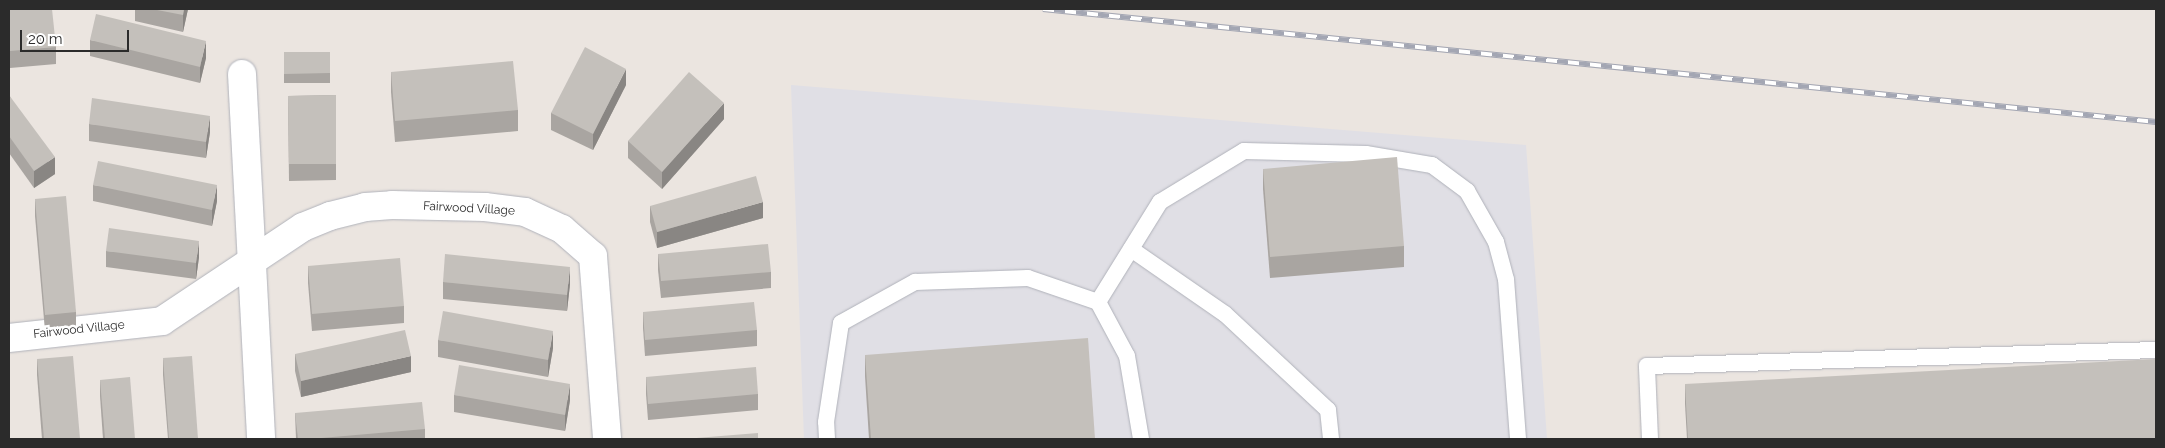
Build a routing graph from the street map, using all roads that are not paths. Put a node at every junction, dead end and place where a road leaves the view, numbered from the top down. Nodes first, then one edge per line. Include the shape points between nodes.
1 (242, 74) dead end
2 (1131, 249) junction
3 (251, 261) junction
4 (1098, 302) junction
5 (9, 338) edge
6 (2156, 350) edge
7 (261, 439) edge
8 (607, 439) edge
9 (827, 439) edge
10 (1142, 439) edge
11 (1330, 439) edge
12 (1518, 439) edge
13 (1650, 439) edge

1 - 3 street
2 - 4 lane
2 - 11 lane via 1225,314 1328,410
2 - 12 lane via 1160,202 1244,151 1366,154 1432,165 1466,191 1496,242 1506,280
3 - 5 street, Fairwood Village via 162,321
3 - 7 street
3 - 8 street, Fairwood Village via 303,227 365,207 485,207 525,212 562,229 593,256
4 - 9 lane via 1028,278 914,282 841,323 826,422
4 - 10 lane via 1127,356
6 - 13 lane via 1647,366

